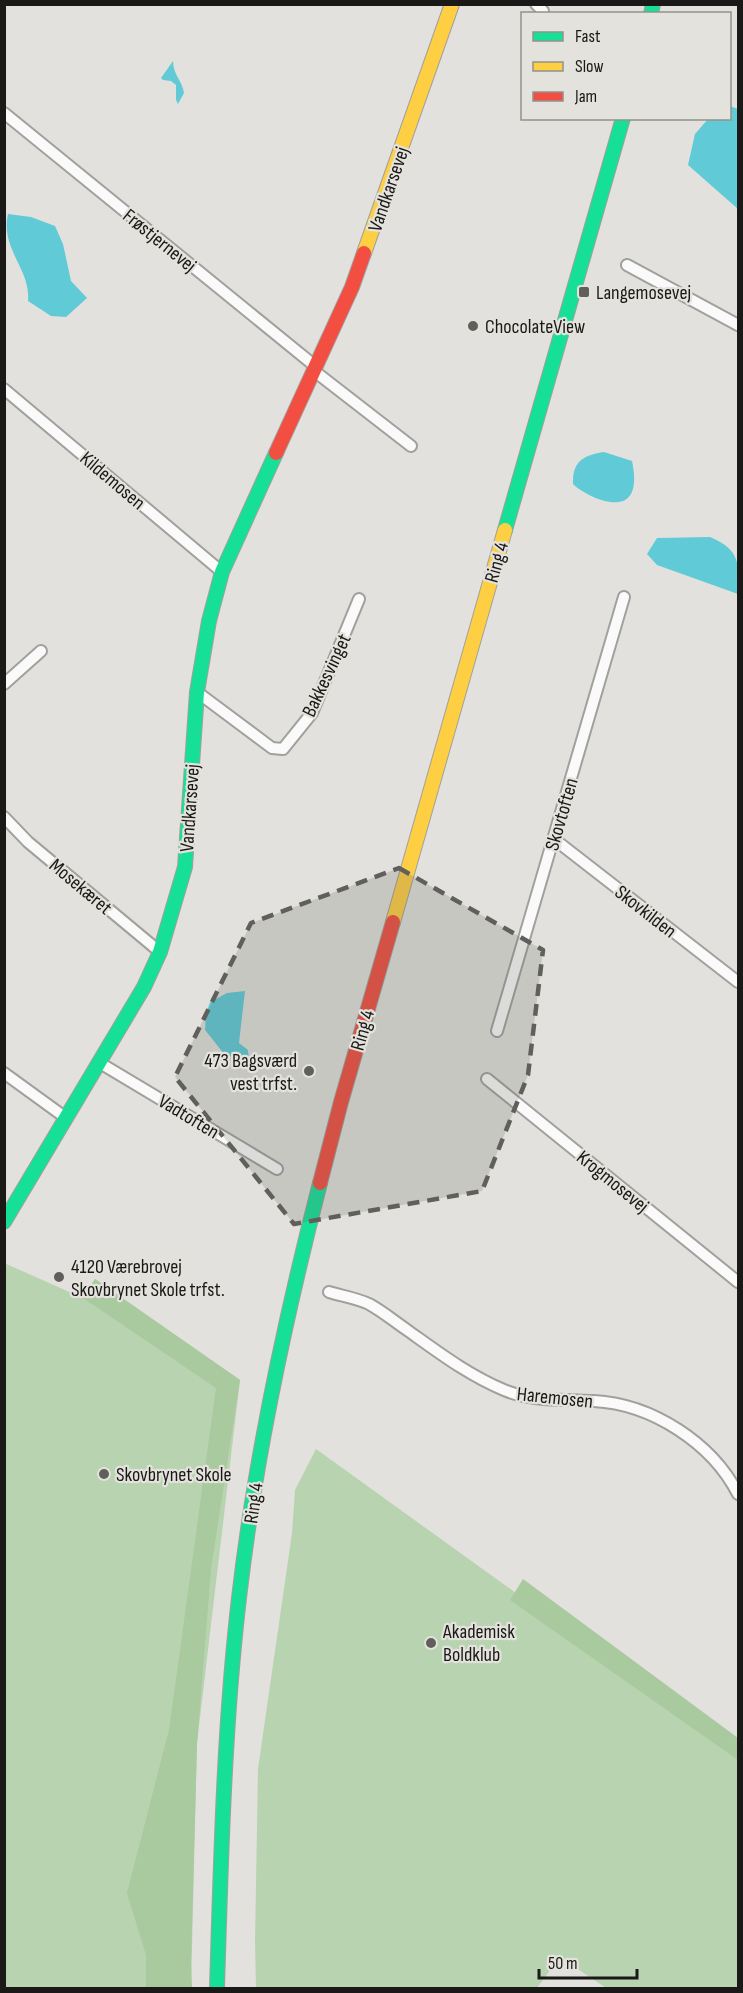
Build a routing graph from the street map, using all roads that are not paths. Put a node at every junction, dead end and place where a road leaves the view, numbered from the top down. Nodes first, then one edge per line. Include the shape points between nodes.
1 (452, 4) edge
2 (4, 113) edge
3 (622, 120) edge
4 (627, 265) dead end
5 (738, 324) edge
6 (314, 368) junction
7 (4, 389) edge
8 (411, 446) dead end
9 (222, 572) junction
10 (624, 597) dead end
11 (359, 598) dead end
12 (41, 651) dead end
13 (4, 684) edge
14 (197, 692) junction
15 (4, 817) edge
16 (554, 839) junction
17 (160, 952) junction
18 (738, 982) edge
19 (497, 1031) dead end
20 (100, 1063) junction
21 (4, 1073) edge
22 (487, 1079) dead end
23 (66, 1118) junction
24 (277, 1169) dead end
25 (4, 1222) edge
26 (738, 1282) edge
27 (329, 1292) dead end
28 (738, 1494) edge
29 (219, 1963) junction
30 (217, 1989) edge
31 (222, 1989) edge

1 - 6 main road, Vandkarsevej via 352,287
2 - 6 street, Frøstjernevej
3 - 29 main road, Ring 4 via 341,1102 292,1289 254,1490 239,1597 223,1794
4 - 5 street
6 - 8 street
6 - 9 main road, Vandkarsevej
7 - 9 street, Kildemosen
9 - 14 main road, Vandkarsevej
10 - 16 street, Skovtoften
11 - 14 street, Bakkesvinget via 312,713 283,749 272,748
12 - 13 street
14 - 17 main road, Vandkarsevej via 185,867
15 - 17 street, Mosekæret via 28,842
16 - 18 street, Skovkilden
16 - 19 street, Skovtoften
17 - 20 main road, Vandkarsevej
20 - 23 main road, Vandkarsevej
20 - 24 street, Vadtoften
21 - 23 street
22 - 26 street, Krogmosevej
23 - 25 main road, Vandkarsevej
27 - 28 street, Haremosen via 368,1304 471,1375 506,1392 541,1399 611,1403 650,1415 680,1430 708,1453
29 - 30 main road, Ring 4
29 - 31 main road, Ring 4

